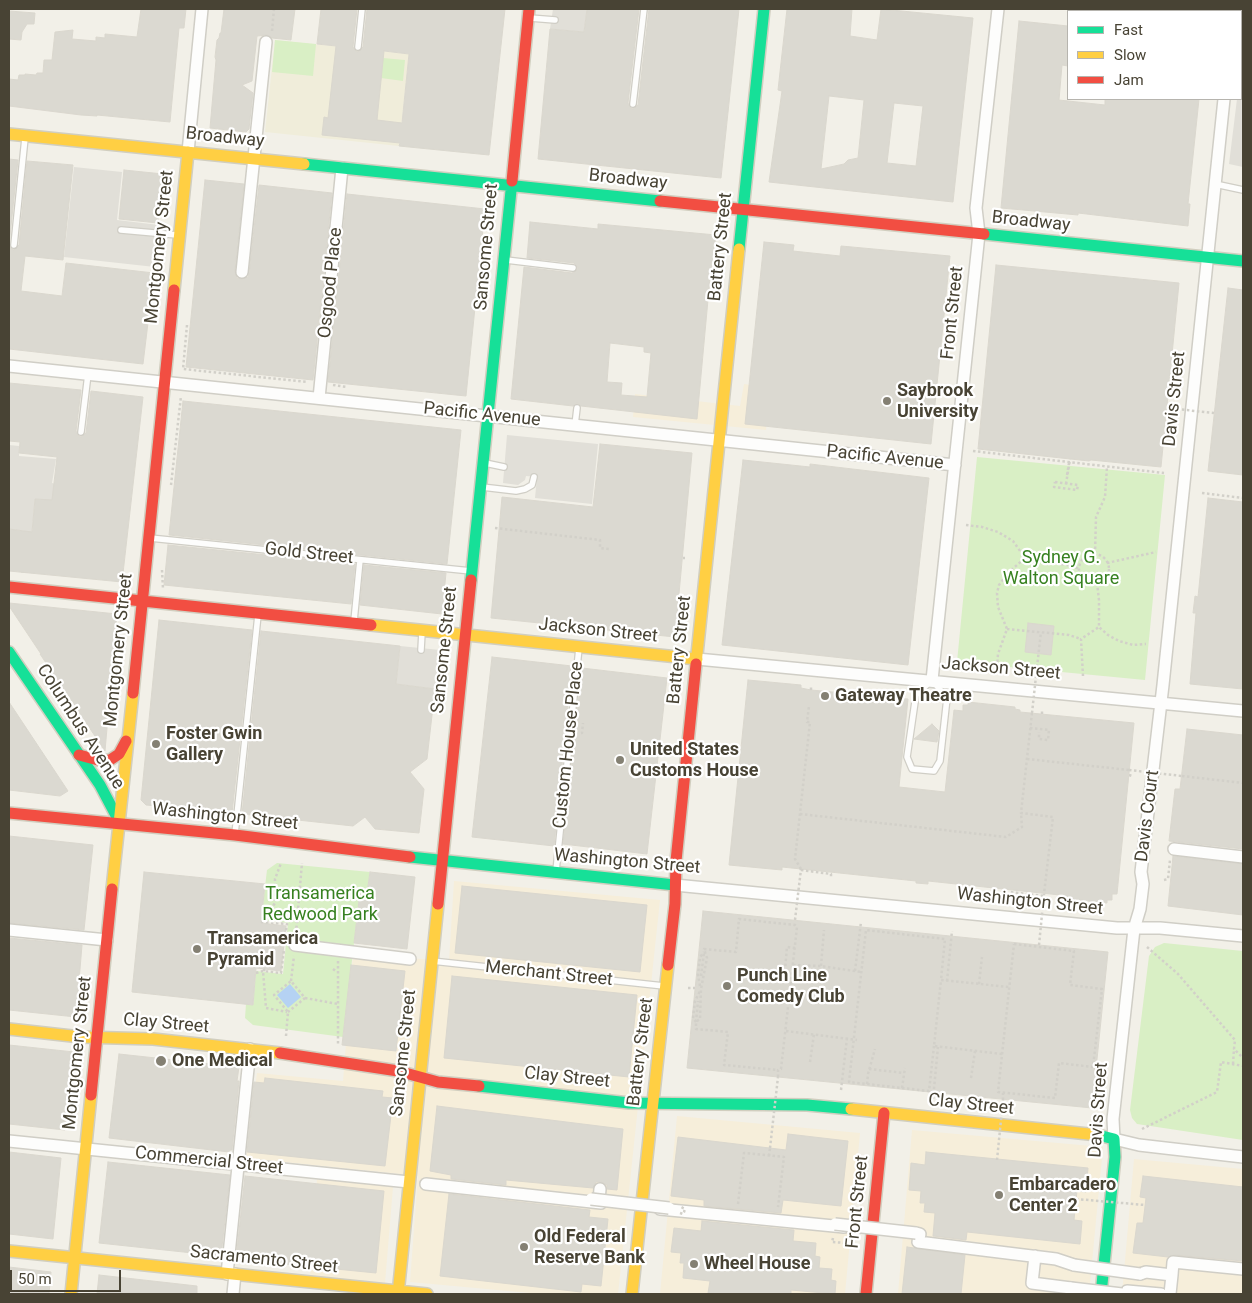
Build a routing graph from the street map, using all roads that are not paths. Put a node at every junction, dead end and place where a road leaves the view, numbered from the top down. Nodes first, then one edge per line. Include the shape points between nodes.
1 (202, 9) edge
2 (362, 9) edge
3 (644, 9) edge
4 (764, 9) edge
5 (998, 9) edge
6 (528, 14) edge
7 (555, 20) dead end
8 (266, 42) road end
9 (358, 47) dead end
10 (1224, 100) edge
11 (633, 104) dead end
12 (9, 134) edge
13 (25, 136) junction
14 (188, 152) junction
15 (255, 159) junction
16 (342, 168) junction
17 (1215, 184) junction
18 (510, 186) junction
19 (1243, 190) edge
20 (743, 209) junction
21 (121, 230) dead end
22 (979, 234) junction
23 (179, 235) junction
24 (14, 245) dead end
25 (1208, 257) junction
26 (504, 259) junction
27 (1243, 261) edge
28 (572, 268) dead end
29 (242, 272) dead end
30 (9, 366) edge
31 (88, 374) junction
32 (164, 382) junction
33 (320, 398) junction
34 (577, 408) dead end
35 (488, 416) junction
36 (575, 425) junction
37 (81, 432) dead end
38 (719, 440) junction
39 (483, 462) junction
40 (955, 465) junction
41 (504, 467) dead end
42 (534, 477) dead end
43 (480, 486) junction
44 (148, 537) junction
45 (360, 560) junction
46 (471, 571) junction
47 (9, 587) edge
48 (141, 601) junction
49 (258, 613) junction
50 (354, 623) junction
51 (422, 630) junction
52 (464, 634) junction
53 (579, 646) junction
54 (421, 650) dead end
55 (10, 655) edge
56 (697, 659) junction
57 (932, 680) junction
58 (1161, 703) junction
59 (1243, 711) edge
60 (127, 738) junction
61 (79, 755) junction
62 (9, 812) edge
63 (120, 823) junction
64 (235, 835) junction
65 (1174, 849) road end
66 (1243, 856) edge
67 (441, 860) junction
68 (556, 873) junction
69 (675, 885) junction
70 (1134, 928) junction
71 (9, 930) edge
72 (1243, 936) edge
73 (107, 940) junction
74 (295, 944) road end
75 (410, 959) dead end
76 (431, 961) junction
77 (666, 986) junction
78 (9, 1030) edge
79 (97, 1036) junction
80 (250, 1049) junction
81 (419, 1077) junction
82 (653, 1103) junction
83 (884, 1113) junction
84 (1114, 1139) junction
85 (9, 1141) edge
86 (85, 1148) junction
87 (1243, 1157) edge
88 (238, 1164) junction
89 (409, 1182) junction
90 (426, 1184) dead end
91 (597, 1196) dead end
92 (619, 1205) dead end
93 (660, 1209) dead end
94 (848, 1227) dead end
95 (9, 1251) edge
96 (1035, 1256) junction
97 (74, 1258) junction
98 (1243, 1269) edge
99 (231, 1274) junction
100 (1172, 1275) junction
101 (398, 1293) edge
102 (70, 1294) edge
103 (233, 1294) edge
104 (427, 1294) edge
105 (632, 1294) edge
106 (866, 1294) edge
107 (1100, 1294) edge
108 (1122, 1294) edge
109 (1127, 1294) edge
110 (1161, 1294) edge
111 (1170, 1294) edge

1 - 14 street, Montgomery Street
2 - 9 lane
3 - 11 lane
4 - 20 street, Battery Street
5 - 22 street, Front Street via 976,208
6 - 7 lane
6 - 18 street, Sansome Street
8 - 15 street
10 - 17 street, Davis Street
12 - 13 street, Broadway
13 - 14 street, Broadway
13 - 24 lane
14 - 15 street, Broadway
14 - 23 street, Montgomery Street
15 - 16 street, Broadway
15 - 29 street
16 - 18 street, Broadway
16 - 33 street, Osgood Place
17 - 19 lane
17 - 25 street, Davis Street
18 - 20 street, Broadway
18 - 26 street, Sansome Street
20 - 22 street, Broadway
20 - 38 street, Battery Street
21 - 23 lane
22 - 25 street, Broadway
22 - 40 street, Front Street
23 - 32 street, Montgomery Street
25 - 27 street, Broadway
25 - 58 street, Davis Street
26 - 28 lane
26 - 35 street, Sansome Street
30 - 31 street, Pacific Avenue
31 - 32 street, Pacific Avenue
31 - 37 lane
32 - 33 street, Pacific Avenue
32 - 44 street, Montgomery Street
33 - 35 street, Pacific Avenue
34 - 36 lane
35 - 36 street, Pacific Avenue
35 - 39 street, Sansome Street
36 - 38 street, Pacific Avenue
38 - 40 street, Pacific Avenue
38 - 56 street, Battery Street
39 - 41 lane
39 - 43 street, Sansome Street
40 - 57 street, Front Street
42 - 43 lane via 532,485 525,489
43 - 46 street, Sansome Street
44 - 45 lane, Gold Street
44 - 48 street, Montgomery Street
45 - 46 lane, Gold Street
45 - 50 lane
46 - 52 street, Sansome Street
47 - 48 street, Jackson Street
48 - 49 street, Jackson Street
48 - 60 street, Montgomery Street
49 - 50 street, Jackson Street
49 - 64 lane
50 - 51 street, Jackson Street
51 - 52 street, Jackson Street
51 - 54 lane
52 - 53 street, Jackson Street
52 - 67 street, Sansome Street
53 - 56 street, Jackson Street
53 - 68 lane, Custom House Place
55 - 61 street, Columbus Avenue
56 - 57 street, Jackson Street
56 - 69 street, Battery Street
57 - 57 lane via 916,695 907,757 912,769 934,771 940,761 947,698
57 - 58 street, Jackson Street
58 - 59 street, Jackson Street
58 - 70 street, Davis Court via 1141,872 1143,884
60 - 61 street via 119,754 110,760
60 - 63 street, Montgomery Street
61 - 63 street, Columbus Avenue
62 - 63 street, Washington Street
63 - 64 street, Washington Street
63 - 73 street, Montgomery Street
64 - 67 street, Washington Street
65 - 66 street
67 - 68 street, Washington Street
67 - 76 street, Sansome Street
68 - 69 street, Washington Street
69 - 70 street, Washington Street
69 - 77 street, Battery Street
70 - 72 street, Washington Street
70 - 84 street, Davis Street via 1113,1118
71 - 73 street
73 - 79 street, Montgomery Street
74 - 75 street
76 - 77 lane, Merchant Street
76 - 81 street, Sansome Street
77 - 82 street, Battery Street
78 - 79 street, Clay Street
79 - 80 street, Clay Street
79 - 86 street, Montgomery Street
80 - 81 street, Clay Street
80 - 88 street
81 - 82 street, Clay Street via 438,1082
81 - 89 street, Sansome Street
82 - 83 street, Clay Street via 807,1105
82 - 105 street, Battery Street
83 - 84 street, Clay Street via 1094,1134
83 - 106 street, Front Street
84 - 87 street, Clay Street
84 - 107 street, Davis Street
85 - 86 street, Commercial Street
86 - 88 street, Commercial Street
86 - 97 street, Montgomery Street
88 - 89 street, Commercial Street
88 - 99 street
89 - 101 street, Sansome Street
90 - 92 street
91 - 96 street, bridge via 736,1215 916,1233 920,1234 918,1242
93 - 94 street
95 - 97 street, Sacramento Street
96 - 100 street, bridge via 1074,1266
96 - 108 street, bridge via 1032,1283
97 - 99 street, Sacramento Street
97 - 102 street, Montgomery Street
98 - 100 street via 1173,1262
99 - 101 street, Sacramento Street
99 - 103 street
100 - 111 street
101 - 104 street, Sacramento Street
109 - 110 street via 1127,1291

